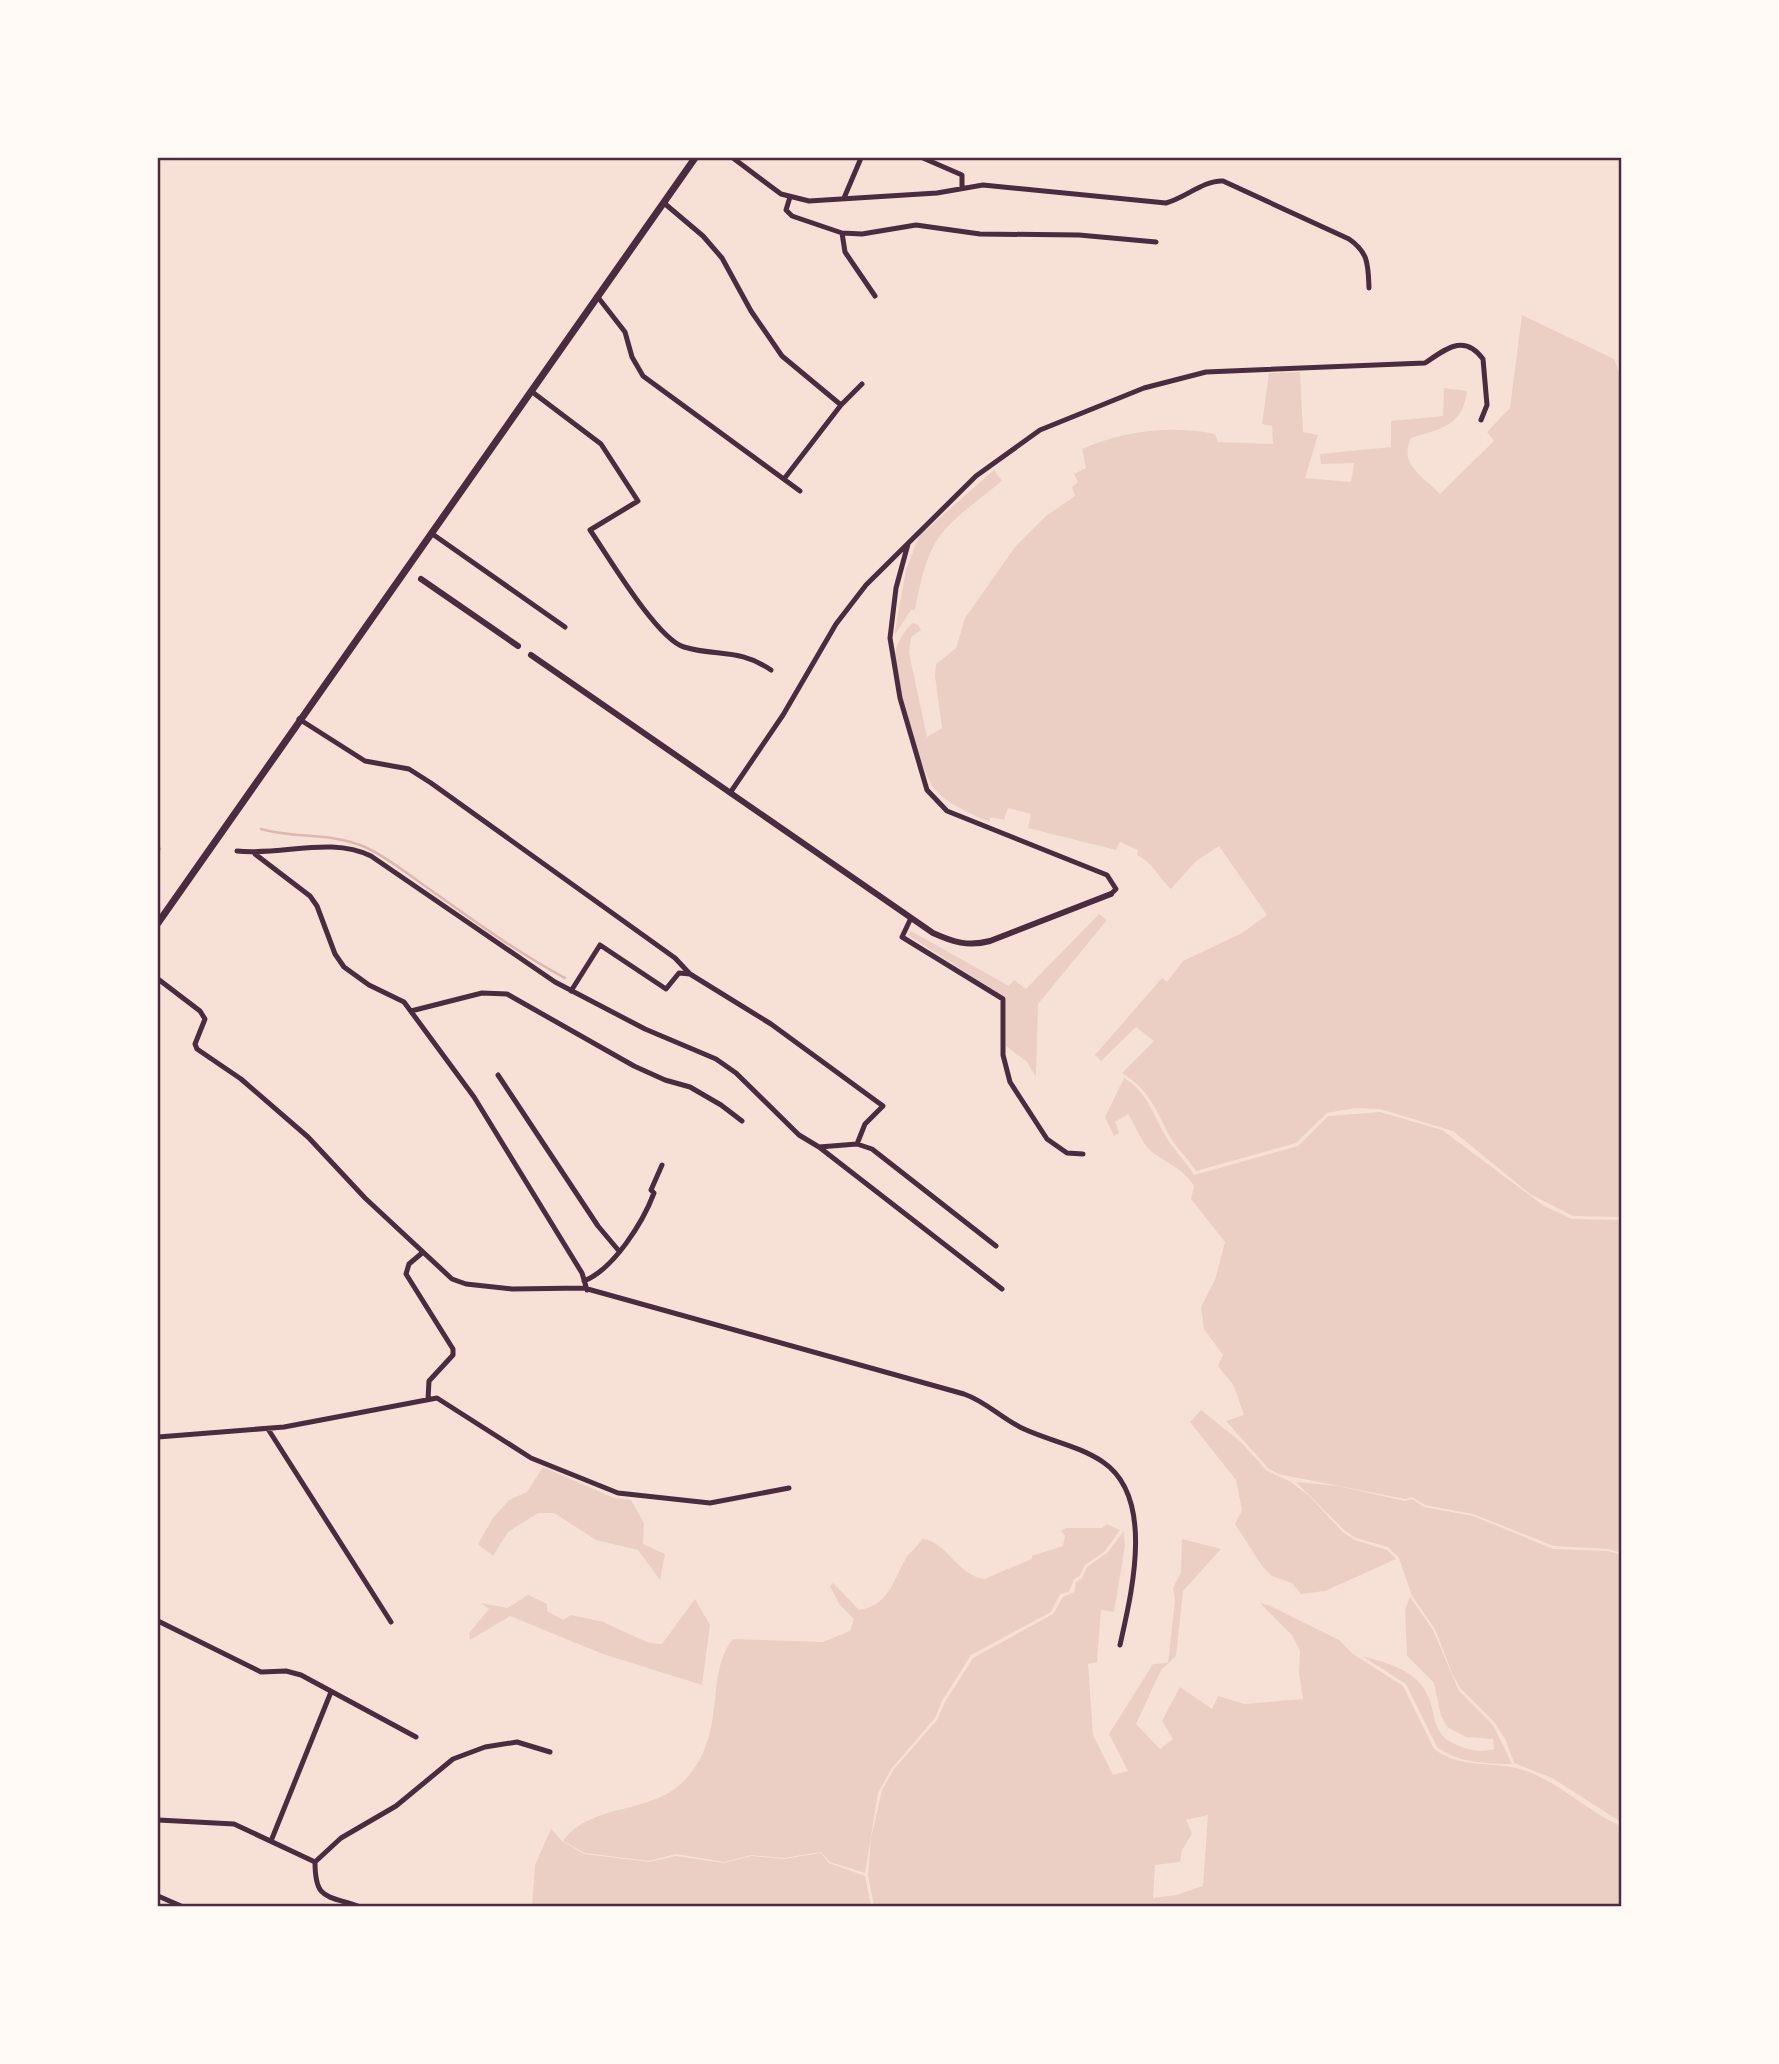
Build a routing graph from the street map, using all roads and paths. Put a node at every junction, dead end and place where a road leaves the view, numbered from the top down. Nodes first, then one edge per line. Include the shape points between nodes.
1 (695, 158) edge
2 (733, 158) edge
3 (861, 158) edge
4 (923, 158) edge
5 (962, 187) junction
6 (790, 197) junction
7 (844, 198) junction
8 (664, 203) junction
9 (842, 233) junction
10 (1156, 242) dead end
11 (1369, 288) dead end
12 (597, 296) junction
13 (875, 296) dead end
14 (862, 383) dead end
15 (531, 391) junction
16 (841, 405) junction
17 (1481, 420) dead end
18 (784, 479) junction
19 (800, 491) dead end
20 (431, 533) junction
21 (908, 544) junction
22 (421, 579) dead end
23 (565, 627) dead end
24 (518, 646) dead end
25 (531, 655) dead end
26 (771, 670) dead end
27 (299, 719) junction
28 (730, 793) junction
29 (237, 851) dead end
30 (253, 852) junction
31 (1111, 894) joint
32 (911, 918) junction
33 (158, 923) edge
34 (690, 974) junction
35 (158, 979) edge
36 (571, 991) junction
37 (411, 1011) junction
38 (498, 1075) dead end
39 (742, 1121) dead end
40 (857, 1144) junction
41 (819, 1147) junction
42 (1083, 1154) dead end
43 (662, 1165) dead end
44 (996, 1246) dead end
45 (619, 1251) junction
46 (422, 1253) junction
47 (584, 1281) junction
48 (1002, 1289) dead end
49 (587, 1290) junction
50 (428, 1399) junction
51 (268, 1429) junction
52 (158, 1437) edge
53 (789, 1488) dead end
54 (158, 1621) edge
55 (391, 1622) dead end
56 (1120, 1645) dead end
57 (331, 1692) junction
58 (416, 1737) dead end
59 (550, 1752) dead end
60 (158, 1820) edge
61 (271, 1841) junction
62 (315, 1862) junction
63 (158, 1896) edge
64 (181, 1906) edge
65 (358, 1906) edge

1 - 8 main road
2 - 6 street
3 - 7 street
4 - 5 street via 962,175
5 - 7 street
5 - 11 street via 1011,186 1166,203 1223,181 1363,249 1368,258
6 - 7 street via 809,201
6 - 9 street via 786,210 792,216
8 - 12 main road
8 - 16 street via 722,258 782,356
9 - 10 street via 916,225 980,234
9 - 13 street via 845,252
12 - 15 main road
12 - 18 street via 625,332 643,376
14 - 16 street
15 - 20 main road
15 - 26 street via 601,444 638,501 590,530 662,633 684,647 733,652
16 - 18 street
17 - 21 street via 1487,405 1483,359 1466,344 1454,343 1425,363 1195,374 1144,388 1040,430 976,476
18 - 19 street
20 - 23 street
20 - 27 main road
21 - 28 street via 866,585 836,624
21 - 31 street via 890,638 901,698 927,790 947,811 1107,875 1115,884
22 - 24 street
25 - 28 street
27 - 33 main road
27 - 34 street via 365,761 409,769 431,783 675,958
28 - 32 street
29 - 30 street
30 - 36 street via 333,845 356,849
30 - 37 street via 310,896 344,967 397,997
31 - 32 street via 974,946 947,940
32 - 42 street via 902,937 1003,999 1003,1055 1010,1082 1047,1139 1067,1153
34 - 36 street via 679,973 666,989 600,945
34 - 40 street via 771,1024 883,1106 865,1124
35 - 46 street via 205,1019 197,1049 308,1137
36 - 41 street via 716,1059 799,1135
37 - 39 street via 482,993 507,994 634,1066 690,1087
37 - 47 street via 474,1097
38 - 45 street via 597,1226
40 - 41 street
40 - 44 street via 872,1149
41 - 48 street
43 - 45 street via 647,1212
45 - 47 street via 617,1258
46 - 49 street via 446,1275 466,1284
46 - 50 street via 409,1264 406,1274 453,1349 453,1355 429,1381
47 - 49 street
49 - 56 street via 964,1394 984,1401 1024,1429 1105,1464 1126,1491 1135,1539 1133,1587
50 - 51 street
50 - 53 street via 445,1401 531,1458 618,1493 710,1503
51 - 52 street
51 - 55 street
54 - 57 street via 261,1672 301,1675
57 - 58 street
57 - 61 street
59 - 62 street via 517,1742 453,1759 396,1806 341,1838
60 - 61 street via 234,1824
61 - 62 street
62 - 65 street via 315,1885 321,1893
63 - 64 street

